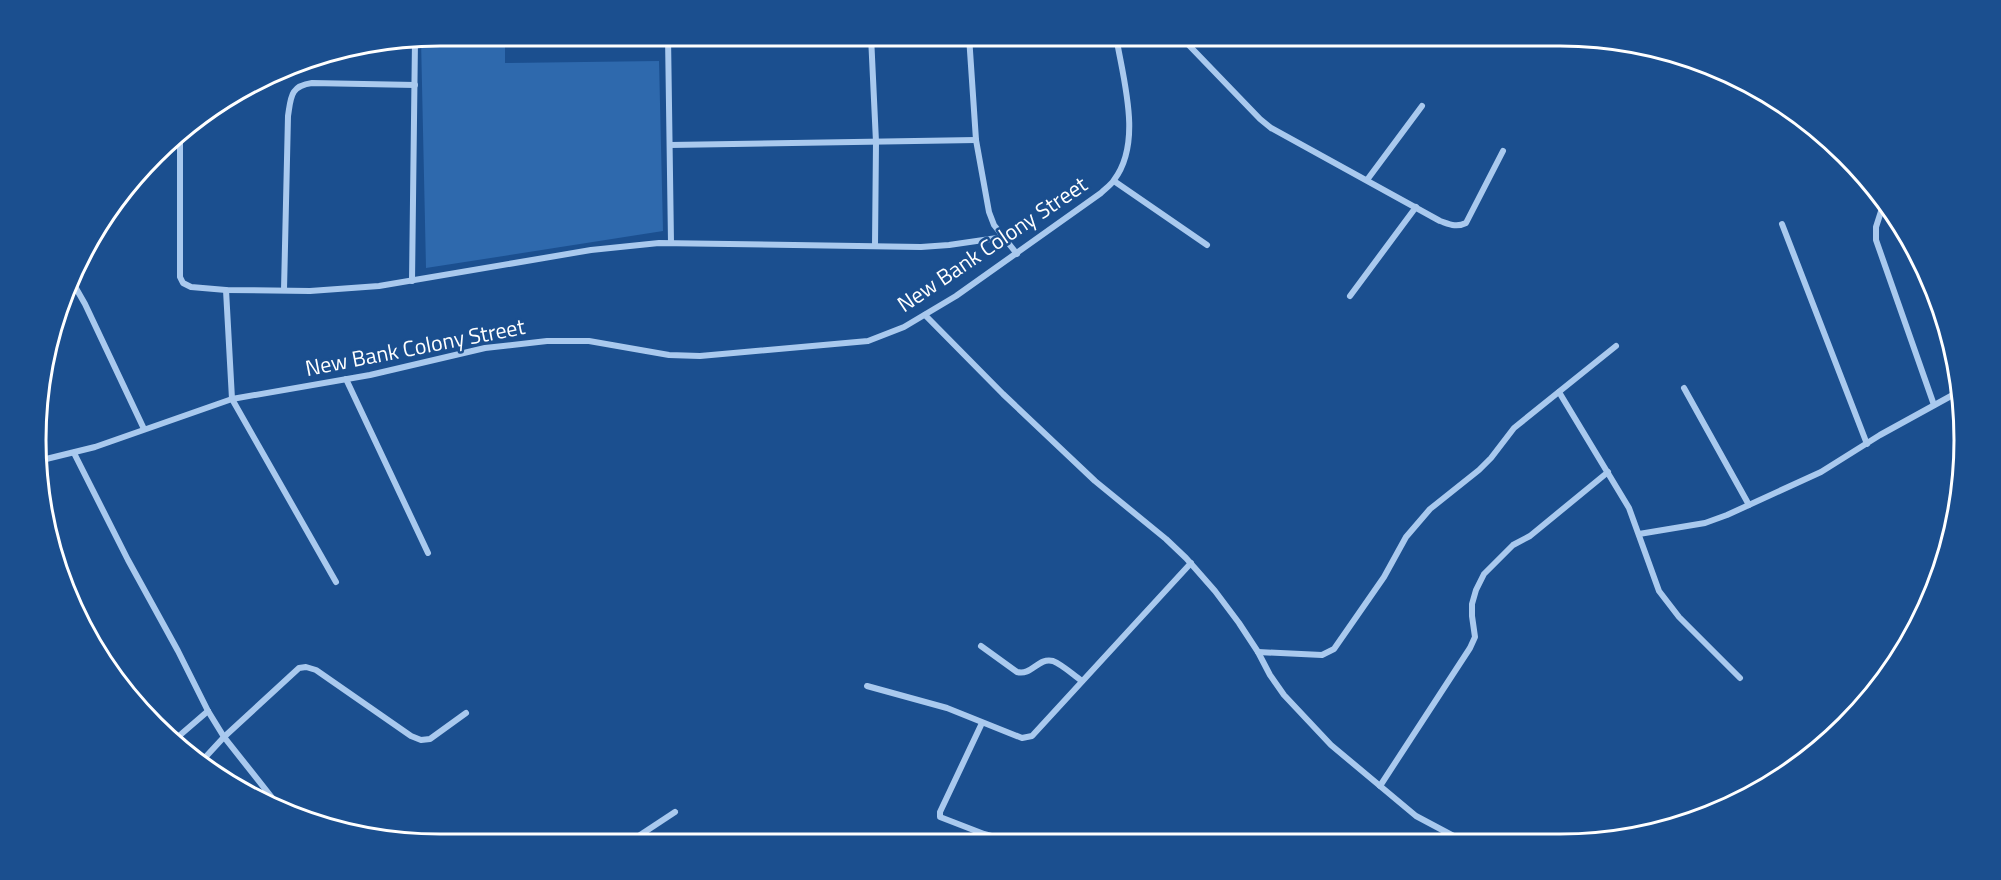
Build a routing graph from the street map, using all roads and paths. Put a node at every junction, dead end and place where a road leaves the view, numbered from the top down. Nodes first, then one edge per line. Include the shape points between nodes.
1 (668, 46) edge
2 (871, 46) edge
3 (970, 46) edge
4 (1118, 46) edge
5 (1190, 46) edge
6 (415, 47) edge
7 (415, 85) junction
8 (1422, 106) dead end
9 (976, 140) junction
10 (876, 142) junction
11 (180, 145) edge
12 (670, 145) junction
13 (1503, 151) dead end
14 (1367, 180) junction
15 (1114, 181) junction
16 (1416, 207) junction
17 (1881, 211) edge
18 (1782, 224) dead end
19 (1004, 237) junction
20 (671, 243) junction
21 (1207, 244) dead end
22 (874, 245) junction
23 (1017, 254) junction
24 (412, 280) junction
25 (76, 288) edge
26 (226, 290) junction
27 (284, 290) junction
28 (1350, 296) dead end
29 (925, 315) junction
30 (1616, 346) dead end
31 (346, 379) junction
32 (1684, 388) dead end
33 (1559, 392) junction
34 (1952, 395) edge
35 (232, 399) junction
36 (1934, 405) junction
37 (144, 429) junction
38 (1867, 444) junction
39 (74, 453) junction
40 (47, 459) edge
41 (1608, 472) junction
42 (1749, 505) junction
43 (1639, 534) junction
44 (428, 553) dead end
45 (1191, 563) junction
46 (336, 582) dead end
47 (981, 646) dead end
48 (1258, 652) junction
49 (1740, 678) dead end
50 (1082, 681) junction
51 (867, 686) dead end
52 (208, 711) junction
53 (466, 713) dead end
54 (982, 723) junction
55 (180, 735) edge
56 (224, 737) junction
57 (206, 756) edge
58 (1380, 786) junction
59 (270, 795) edge
60 (675, 812) dead end
61 (642, 834) edge
62 (984, 834) edge
63 (1450, 834) edge

1 - 12 street
2 - 10 street
3 - 9 street
4 - 15 street, New Bank Colony Street via 1129,117 1128,151
5 - 14 street via 1271,128
6 - 7 street
7 - 24 street
7 - 27 street via 312,83 294,90 288,116
8 - 14 street
9 - 10 street
9 - 19 street via 989,212
10 - 12 street
10 - 22 street
11 - 26 street via 180,277 192,287
12 - 20 street
13 - 16 street via 1466,223 1451,225
14 - 16 street
15 - 21 street
15 - 23 street, New Bank Colony Street
16 - 28 street
17 - 36 street via 1876,240
18 - 38 street
19 - 22 street via 930,246
19 - 23 street
20 - 22 street
20 - 24 street via 591,250
23 - 29 street, New Bank Colony Street
24 - 27 street via 379,286
25 - 37 street
26 - 27 street
26 - 35 street
29 - 31 street, New Bank Colony Street via 881,338 854,343 669,356 590,341 547,341 485,348
29 - 45 street via 1095,482
30 - 33 street
31 - 35 street, New Bank Colony Street
31 - 44 street
32 - 42 street
33 - 41 street
33 - 48 street via 1514,428 1485,464 1430,509 1406,537 1384,577 1334,649 1322,655
34 - 36 street
35 - 37 street, New Bank Colony Street
35 - 46 street
36 - 38 street
37 - 39 street, New Bank Colony Street
38 - 42 street via 1821,472
39 - 40 street, New Bank Colony Street
39 - 52 street
41 - 43 street
41 - 58 street via 1530,536 1513,545 1484,574 1472,604 1475,637 1470,648
42 - 43 street via 1705,523
43 - 49 street via 1659,591
45 - 48 street
45 - 50 street
47 - 50 street via 1017,672 1023,674 1048,660
48 - 58 street via 1284,695 1331,745
50 - 54 street via 1032,736 1022,738
51 - 54 street via 947,708
52 - 55 street
52 - 56 street
53 - 56 street via 429,739 421,740 306,667 299,668
54 - 62 street via 940,817
56 - 57 street
56 - 59 street
58 - 63 street via 1416,816
60 - 61 street

